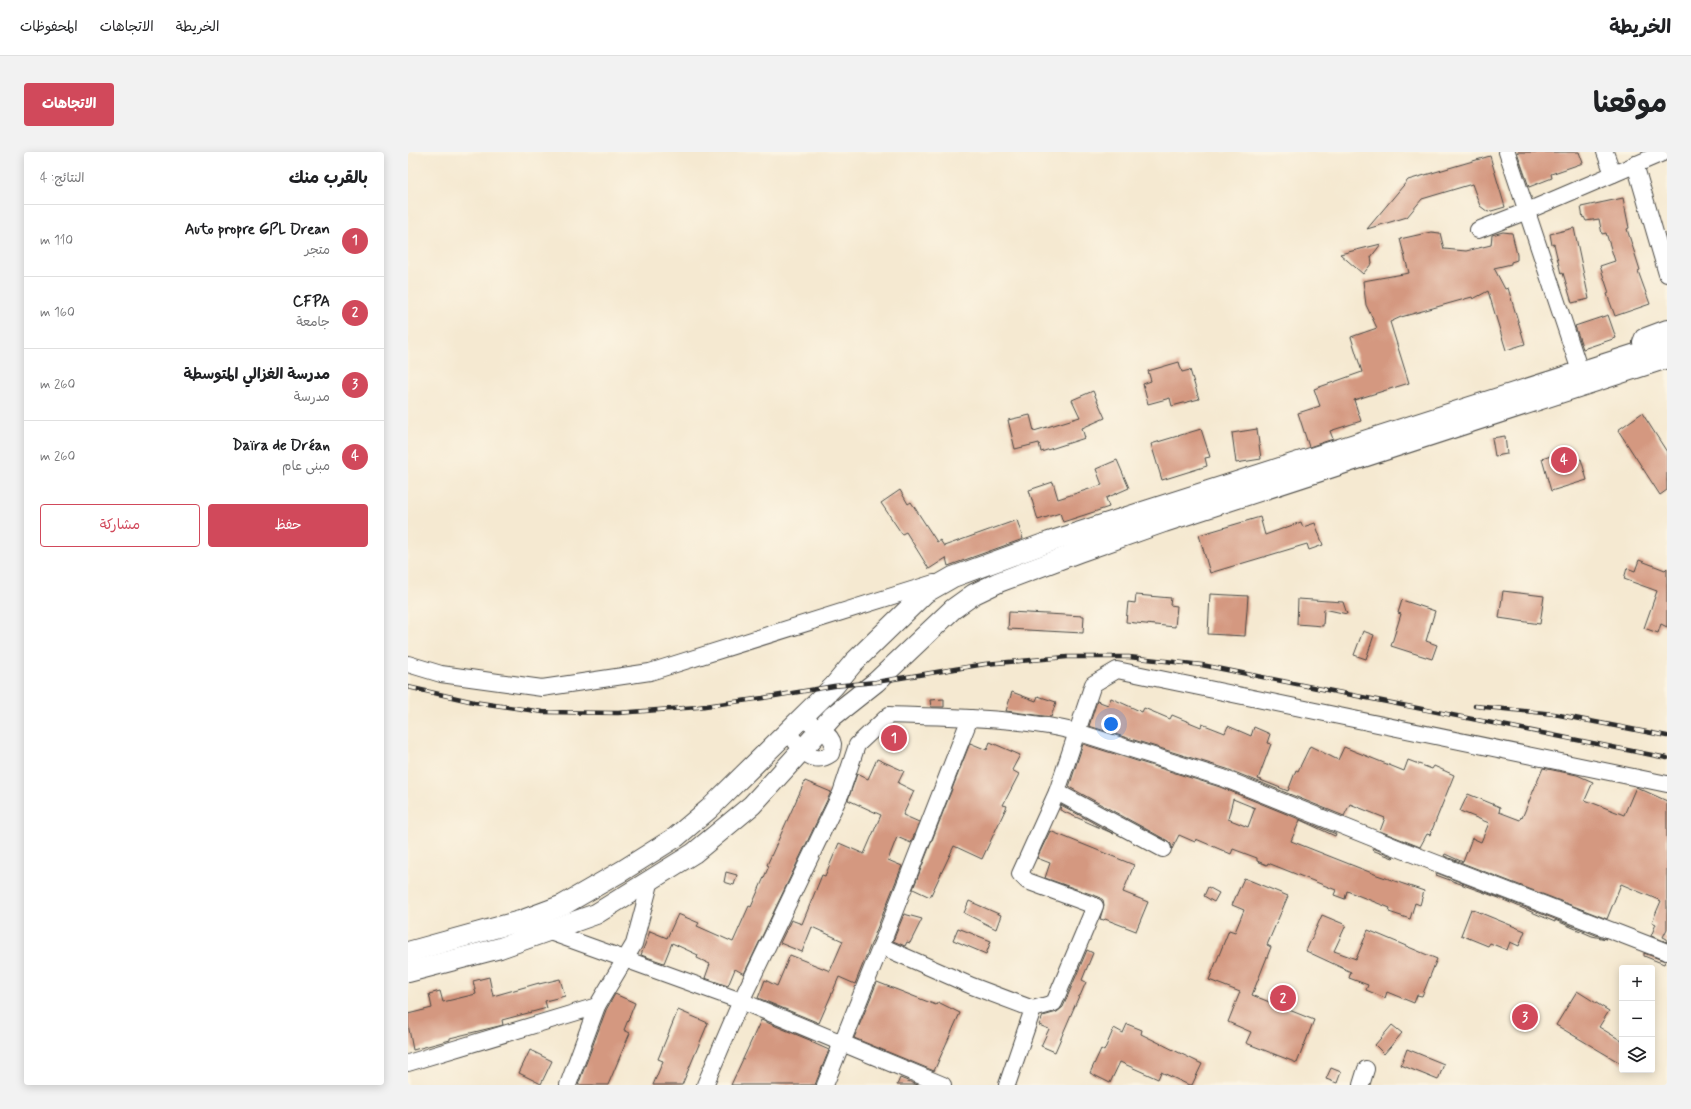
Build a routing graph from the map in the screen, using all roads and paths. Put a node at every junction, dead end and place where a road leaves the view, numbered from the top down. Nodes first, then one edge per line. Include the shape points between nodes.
1 (1507, 152) edge
2 (1605, 152) edge
3 (1665, 152) edge
4 (1635, 164) junction
5 (1613, 174) junction
6 (1527, 211) junction
7 (1478, 230) dead end
8 (1667, 274) edge
9 (1667, 328) edge
10 (1667, 344) edge
11 (1644, 352) junction
12 (1667, 358) edge
13 (1580, 371) junction
14 (953, 577) junction
15 (408, 664) edge
16 (970, 718) junction
17 (794, 725) junction
18 (821, 729) junction
19 (1077, 732) junction
20 (802, 750) junction
21 (831, 754) junction
22 (852, 760) junction
23 (1667, 784) edge
24 (1057, 792) junction
25 (1163, 849) dead end
26 (651, 880) junction
27 (547, 931) junction
28 (881, 946) junction
29 (408, 952) edge
30 (1667, 952) edge
31 (625, 959) junction
32 (408, 972) edge
33 (741, 1001) junction
34 (597, 1006) junction
35 (1033, 1009) junction
36 (842, 1044) junction
37 (408, 1063) edge
38 (1366, 1069) dead end
39 (568, 1085) edge
40 (705, 1085) edge
41 (825, 1085) edge
42 (941, 1085) edge
43 (1007, 1085) edge
44 (1361, 1085) edge

1 - 6 street
2 - 5 street
3 - 4 street
4 - 5 street
4 - 8 street
5 - 6 street
6 - 7 street
6 - 13 street
9 - 11 street via 1643,337 1641,342
10 - 11 main road
11 - 13 main road
12 - 18 main road via 1164,522 999,582 974,594 954,609
13 - 14 main road via 1049,542
14 - 15 street via 650,672 542,688 441,674
14 - 17 main road via 925,593
16 - 19 street via 1046,725
16 - 22 street via 890,715 856,745
16 - 28 street
17 - 18 street
17 - 20 street
17 - 29 main road via 709,809 676,837 622,871 563,905 520,921
18 - 20 main road
18 - 21 street via 833,744
19 - 23 street via 1093,684 1117,670
19 - 24 street
19 - 30 street via 1223,778
20 - 21 street via 812,758 824,759
20 - 26 main road via 752,805 694,853
21 - 22 street
22 - 33 street via 841,793
24 - 25 street
24 - 35 street via 1020,874 1027,881 1095,906 1054,1003
26 - 27 main road via 596,914
26 - 31 street via 634,944
27 - 31 street
27 - 32 main road via 500,948
28 - 35 street via 972,986
28 - 36 street
31 - 33 street
31 - 34 street
33 - 36 street
33 - 40 street
34 - 37 street
34 - 39 street
35 - 43 street
36 - 41 street
36 - 42 street
38 - 44 street

